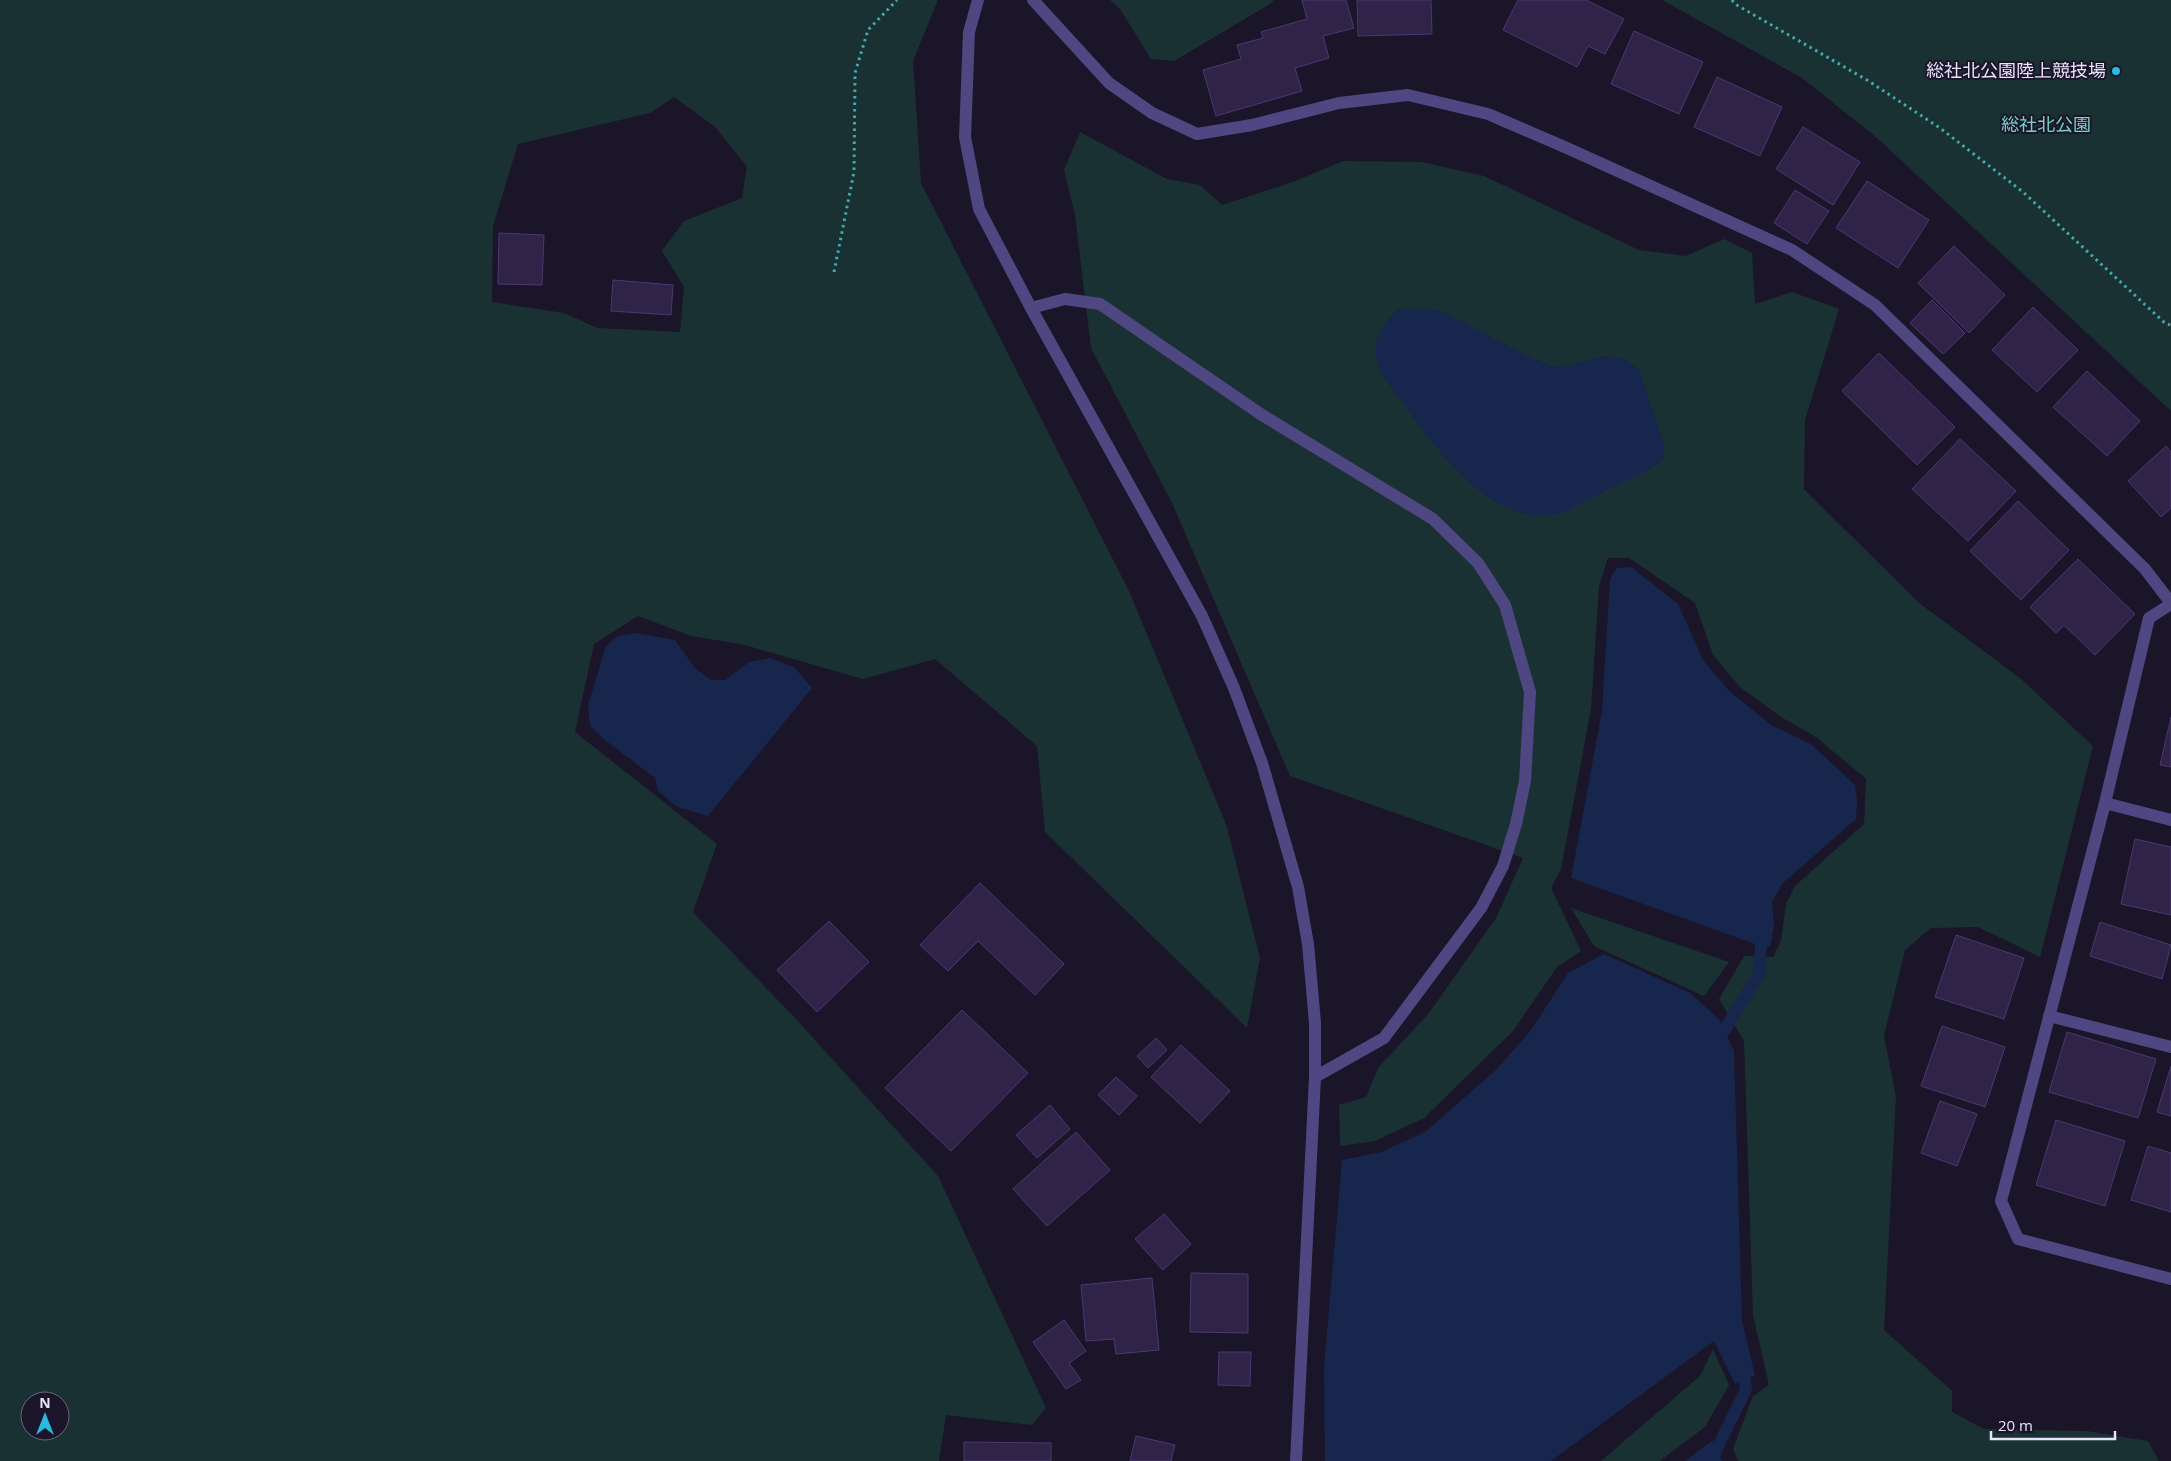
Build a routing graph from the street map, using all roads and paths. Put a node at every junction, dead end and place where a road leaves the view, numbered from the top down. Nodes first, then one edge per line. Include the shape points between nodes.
1 (897, 0) edge
2 (978, 0) edge
3 (1033, 0) edge
4 (1732, 0) edge
5 (834, 272) dead end
6 (1031, 308) junction
7 (2171, 325) edge
8 (2171, 603) edge
9 (2105, 803) junction
10 (2171, 820) edge
11 (2050, 1016) junction
12 (2171, 1047) edge
13 (1315, 1077) junction
14 (2171, 1279) edge
15 (1296, 1461) edge

1 - 5 path via 868,30 855,73 854,172
2 - 6 street via 969,32 966,137 979,210
3 - 8 street via 1109,83 1152,113 1197,134 1252,125 1339,104 1408,94 1488,114 1792,250 1875,304 2146,569
4 - 7 path via 1867,80 1940,128 2024,192 2166,324
6 - 13 street via 1202,616 1234,688 1265,772 1298,887 1308,944
6 - 13 street via 1066,299 1100,304 1262,415 1433,519 1478,563 1505,605 1530,692 1525,781 1503,866 1481,908 1384,1038
8 - 9 street via 2150,618
9 - 10 street
9 - 11 street
11 - 12 street
11 - 14 street via 2002,1201 2018,1239
13 - 15 street

